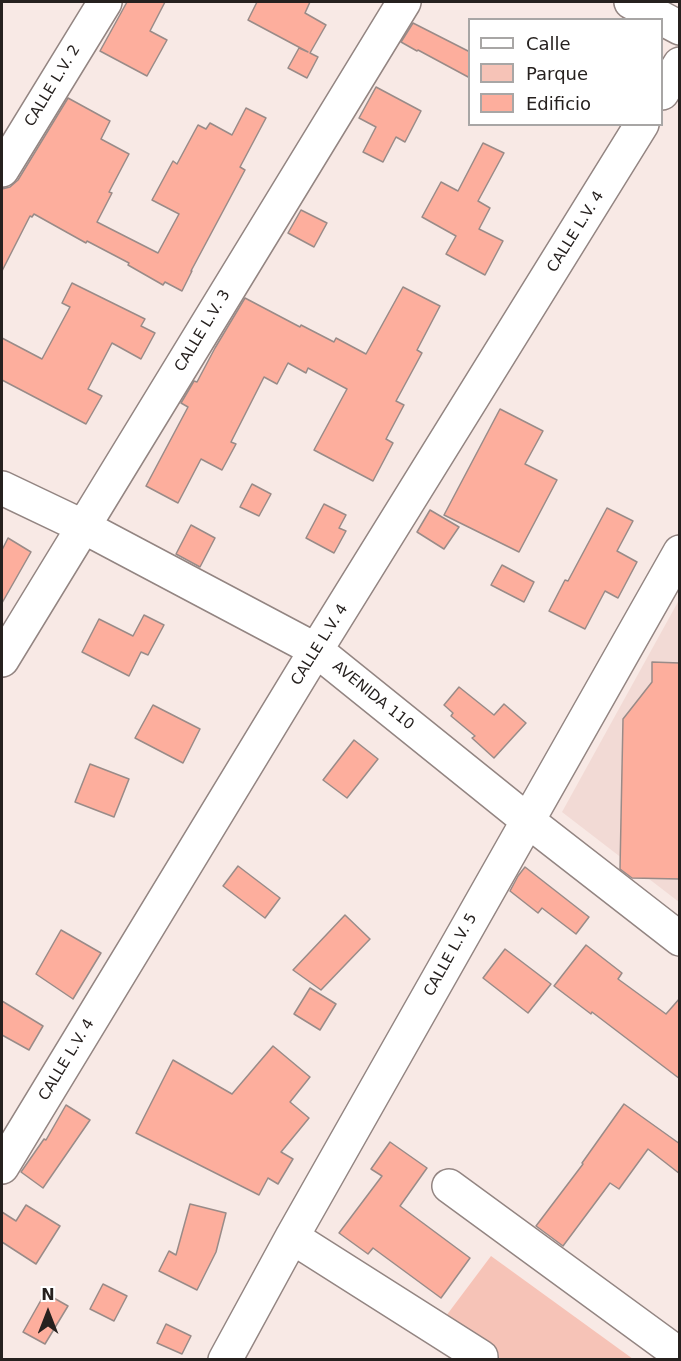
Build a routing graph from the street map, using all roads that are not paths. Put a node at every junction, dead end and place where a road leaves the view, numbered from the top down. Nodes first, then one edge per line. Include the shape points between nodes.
1 (105, 2) edge
2 (404, 2) edge
3 (631, 2) edge
4 (661, 18) edge
5 (663, 19) edge
6 (680, 28) edge
7 (680, 64) edge
8 (663, 91) edge
9 (641, 126) edge
10 (2, 170) edge
11 (2, 488) edge
12 (84, 527) junction
13 (680, 552) edge
14 (316, 650) junction
15 (2, 660) edge
16 (527, 820) junction
17 (680, 939) edge
18 (2, 1167) edge
19 (449, 1186) dead end
20 (292, 1237) junction
21 (680, 1355) edge
22 (225, 1359) edge
23 (481, 1359) edge

1 - 10 street, CALLE L.V. 2
2 - 12 street, CALLE L.V. 3
3 - 4 street
5 - 6 street
7 - 8 street
9 - 14 street, CALLE L.V. 4
11 - 12 street, AVENIDA 110
12 - 14 street, AVENIDA 110
12 - 15 street, CALLE L.V. 3
13 - 16 street, CALLE L.V. 5
14 - 16 street, AVENIDA 110
14 - 18 street, CALLE L.V. 4
16 - 17 street, AVENIDA 110
16 - 20 street, CALLE L.V. 5
19 - 21 street
20 - 22 street, CALLE L.V. 5
20 - 23 street

